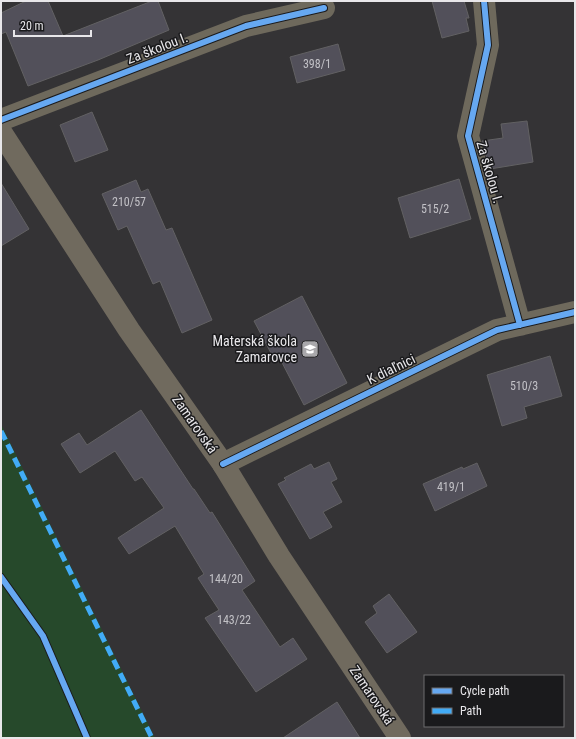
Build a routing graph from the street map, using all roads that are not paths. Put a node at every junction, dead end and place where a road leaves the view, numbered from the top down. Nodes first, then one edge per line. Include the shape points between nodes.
1 (484, 1) edge
2 (324, 8) dead end
3 (1, 120) edge
4 (1, 132) edge
5 (575, 312) edge
6 (520, 325) junction
7 (223, 464) junction
8 (400, 738) edge

1 - 6 street, Za školou I. via 488,45 468,136
2 - 3 street, Za školou I. via 246,26
4 - 7 main road, Zamarovská via 129,330
5 - 6 street, K diaľnici
6 - 7 street, K diaľnici via 497,330
7 - 8 main road, Zamarovská via 279,556

